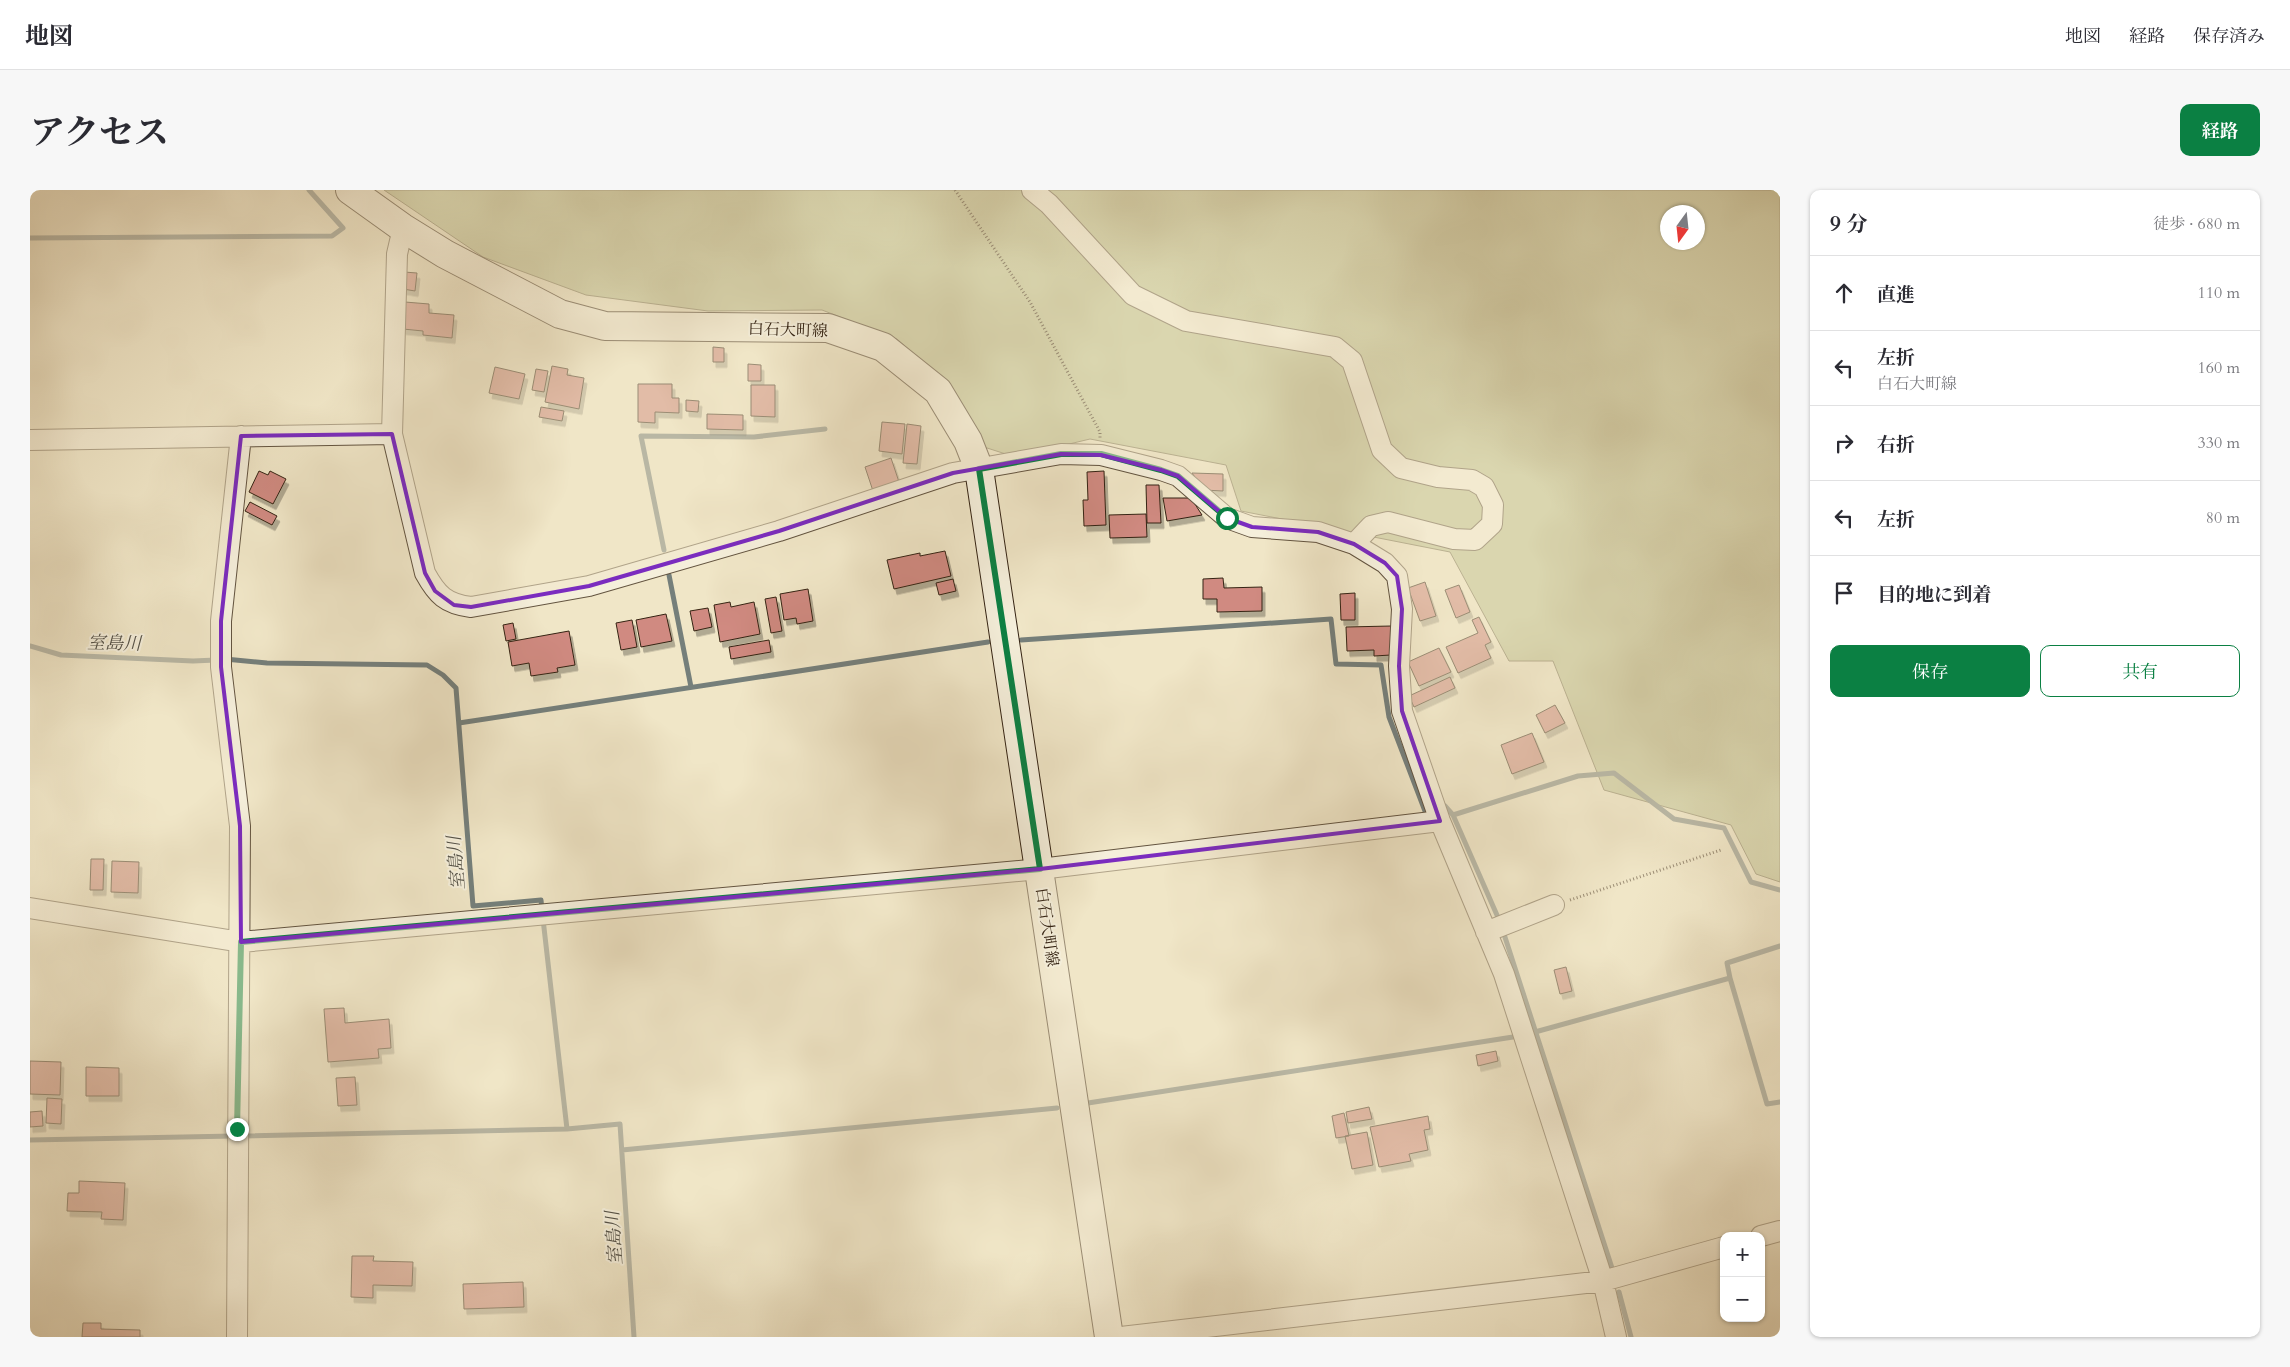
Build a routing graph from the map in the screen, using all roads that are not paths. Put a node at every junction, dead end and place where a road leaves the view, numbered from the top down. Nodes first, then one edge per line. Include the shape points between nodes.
1 (350, 190) edge
2 (1032, 190) edge
3 (403, 228) junction
4 (392, 434) junction
5 (241, 436) junction
6 (30, 440) edge
7 (979, 469) junction
8 (1354, 544) junction
9 (1440, 821) junction
10 (1040, 869) junction
11 (1554, 905) road end
12 (30, 908) edge
13 (1496, 928) junction
14 (241, 942) junction
15 (1780, 1231) edge
16 (1765, 1235) edge
17 (1720, 1248) edge
18 (1603, 1281) junction
19 (238, 1337) edge
20 (1109, 1337) edge
21 (1121, 1337) edge
22 (1616, 1337) edge

1 - 3 main road, 白石大町線
2 - 8 street via 1049,204 1133,295 1186,321 1335,347 1352,361 1382,450 1401,468 1438,477 1472,480 1484,487 1493,504 1492,524 1475,540 1454,539 1388,522 1372,526
3 - 4 street via 397,254
3 - 7 main road, 白石大町線 via 445,254 560,314 605,326 828,328 883,347 938,390 968,442
4 - 5 street
4 - 7 street via 425,574 435,591 454,605 471,607 589,586 779,532 954,473
5 - 6 street
5 - 14 street via 221,621 221,659 240,826
7 - 8 street via 1061,454 1101,454 1178,476 1227,518 1252,527 1318,532
7 - 10 main road, 白石大町線
8 - 9 street via 1385,563 1397,576 1402,609 1399,666 1402,711
9 - 10 street
9 - 13 street
10 - 14 street
10 - 20 main road, 白石大町線
11 - 13 street
12 - 14 street
13 - 18 street via 1504,974
14 - 19 street via 237,1136
15 - 16 street
17 - 18 street
18 - 21 street
18 - 22 street

